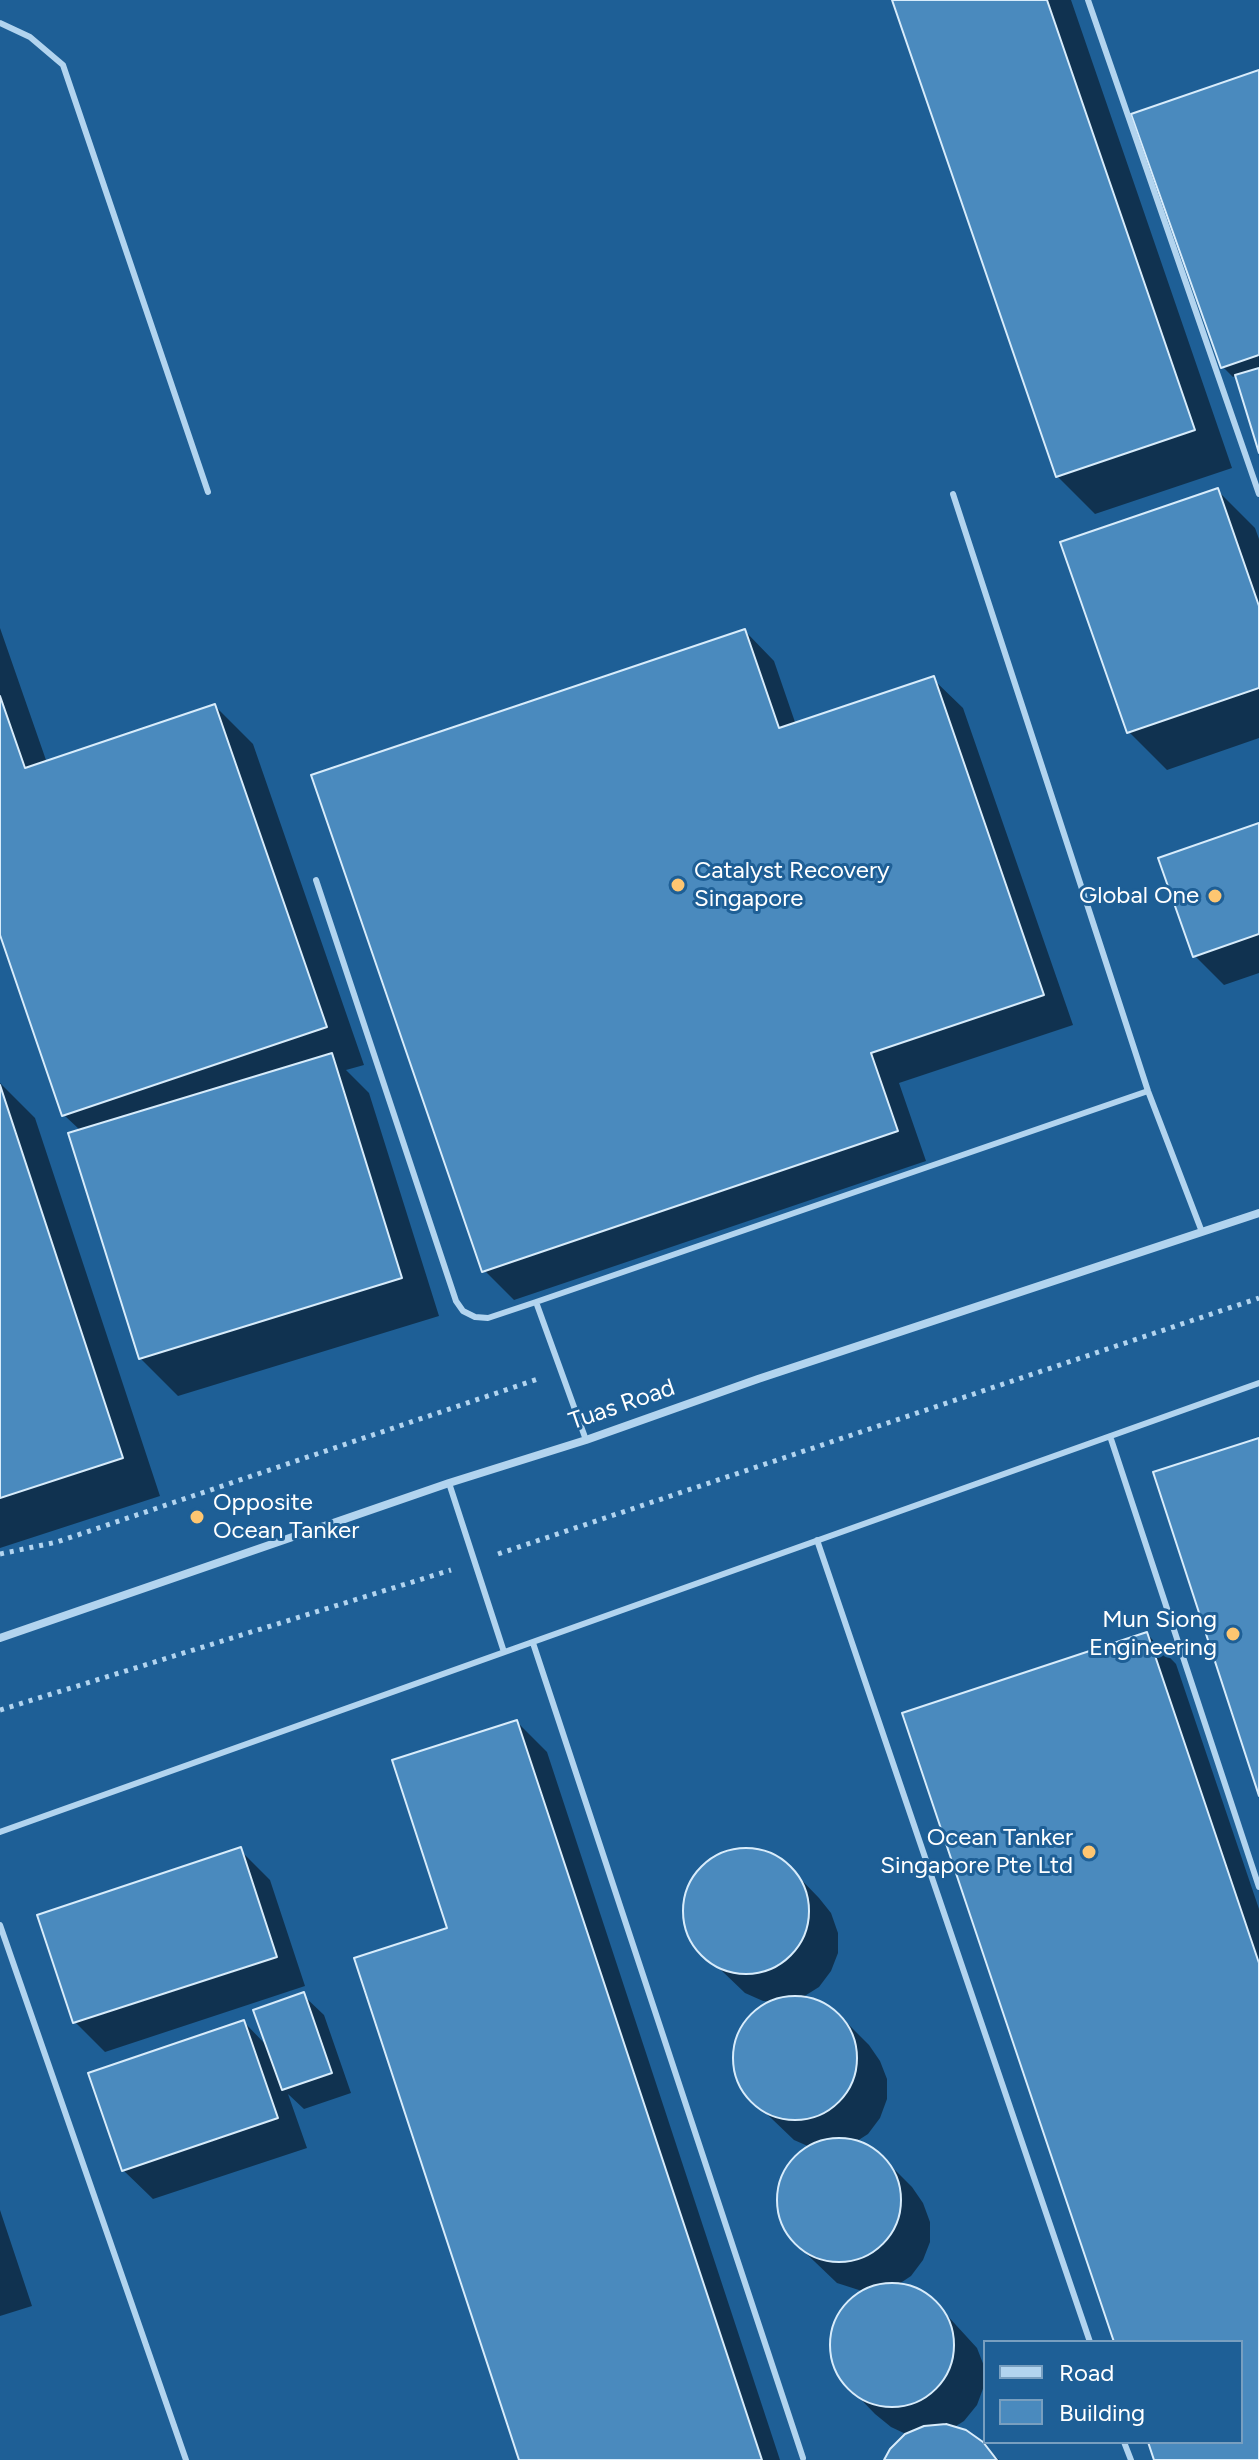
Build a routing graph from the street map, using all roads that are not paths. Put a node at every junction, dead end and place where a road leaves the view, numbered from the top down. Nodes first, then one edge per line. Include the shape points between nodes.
1 (1088, 0) edge
2 (0, 23) edge
3 (208, 492) dead end
4 (953, 494) dead end
5 (1259, 494) edge
6 (316, 880) dead end
7 (1148, 1091) junction
8 (1259, 1213) edge
9 (1202, 1232) junction
10 (536, 1302) junction
11 (1259, 1383) edge
12 (1110, 1436) junction
13 (586, 1440) junction
14 (449, 1483) junction
15 (817, 1540) junction
16 (0, 1638) edge
17 (533, 1643) junction
18 (504, 1652) junction
19 (0, 1832) edge
20 (1259, 1887) edge
21 (0, 1925) edge
22 (1089, 2340) edge
23 (803, 2458) edge
24 (186, 2460) edge

1 - 5 lane
2 - 3 lane via 30,37 63,65
4 - 7 lane
6 - 10 lane via 456,1301 463,1311 488,1318
7 - 9 lane
7 - 10 lane
8 - 9 street, Tuas Road
9 - 13 street, Tuas Road
10 - 13 lane
11 - 12 lane
12 - 15 lane
12 - 20 lane
13 - 14 street, Tuas Road
14 - 16 street, Tuas Road
14 - 18 lane
15 - 17 lane
15 - 22 lane
17 - 18 lane
17 - 23 lane
18 - 19 lane
21 - 24 lane

